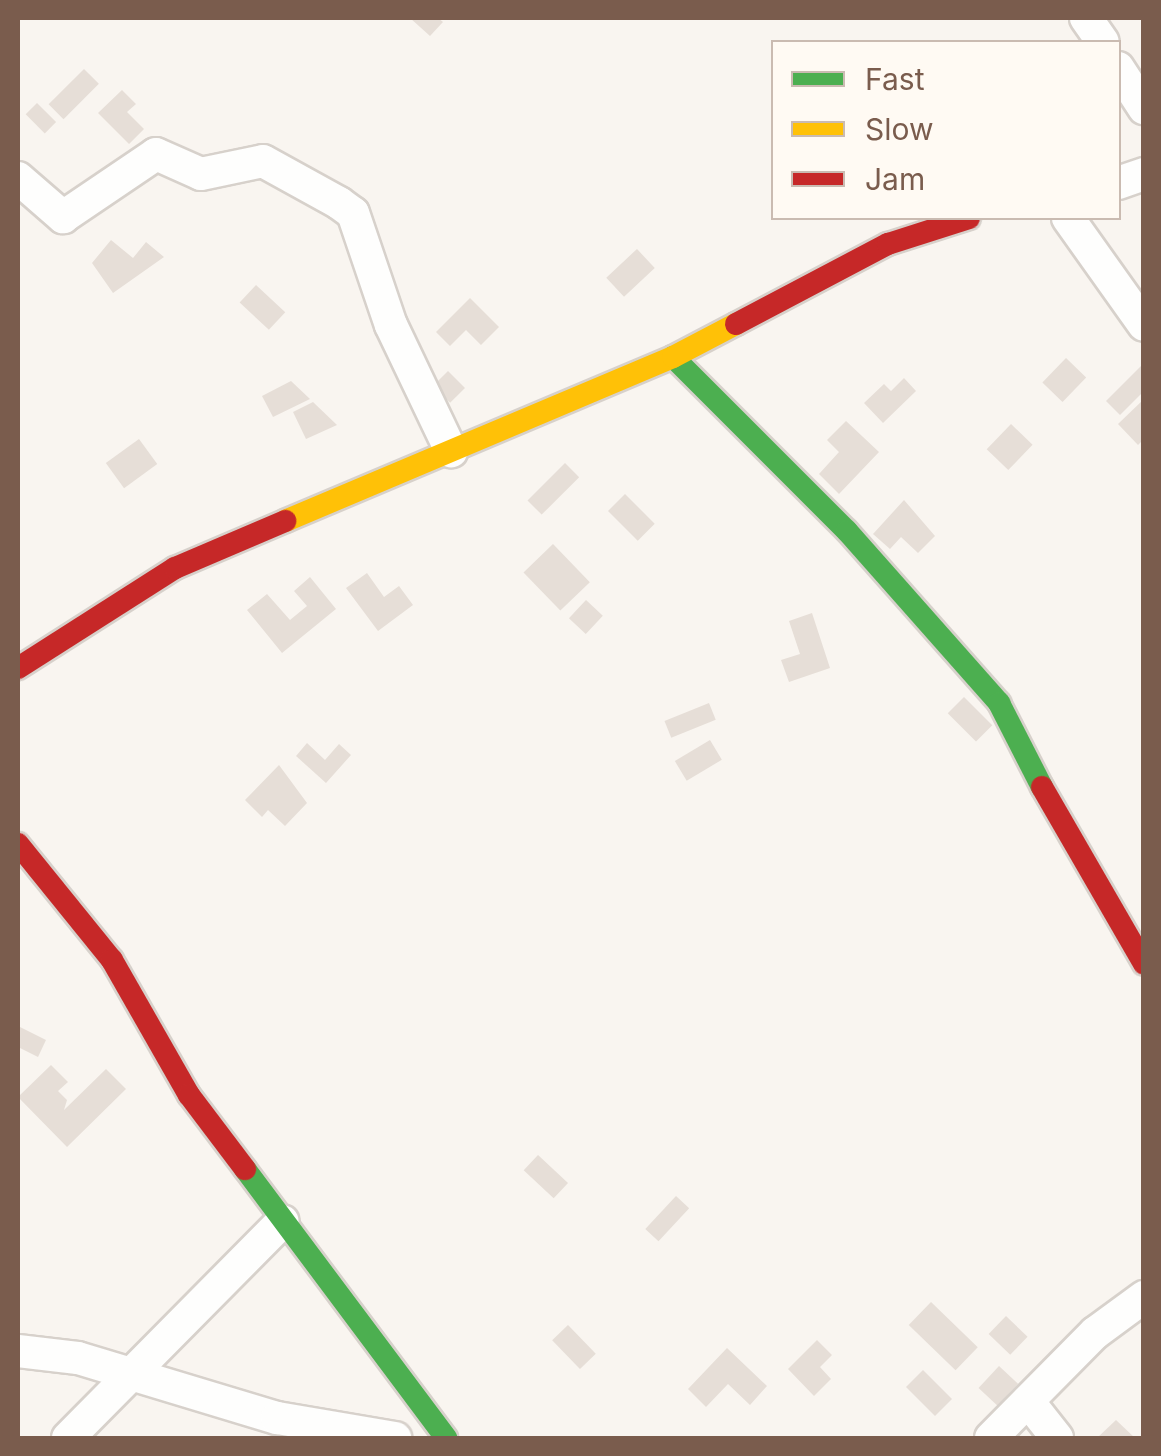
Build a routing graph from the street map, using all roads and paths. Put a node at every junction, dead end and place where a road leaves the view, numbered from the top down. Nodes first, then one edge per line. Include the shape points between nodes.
1 (1086, 18) edge
2 (1102, 40) edge
3 (1121, 73) edge
4 (1144, 108) edge
5 (18, 178) edge
6 (962, 220) edge
7 (1069, 220) edge
8 (1144, 325) edge
9 (673, 357) junction
10 (451, 451) junction
11 (18, 668) edge
12 (18, 844) edge
13 (1144, 964) edge
14 (283, 1221) junction
15 (1144, 1297) edge
16 (18, 1351) edge
17 (132, 1372) junction
18 (1028, 1400) junction
19 (68, 1438) edge
20 (395, 1438) edge
21 (446, 1438) edge
22 (991, 1438) edge
23 (1058, 1438) edge

1 - 2 street
3 - 4 street
5 - 10 street via 64,217 156,154 202,174 264,161 339,202 353,213 391,325
6 - 9 street via 888,244
7 - 8 street
9 - 10 street
9 - 13 street via 846,531 999,703 1082,866
10 - 11 street via 175,568
12 - 14 street via 112,960 189,1095
14 - 17 street
14 - 21 street
15 - 18 street via 1095,1333
16 - 17 street
17 - 19 street
17 - 20 street via 276,1418
18 - 22 street
18 - 23 street

